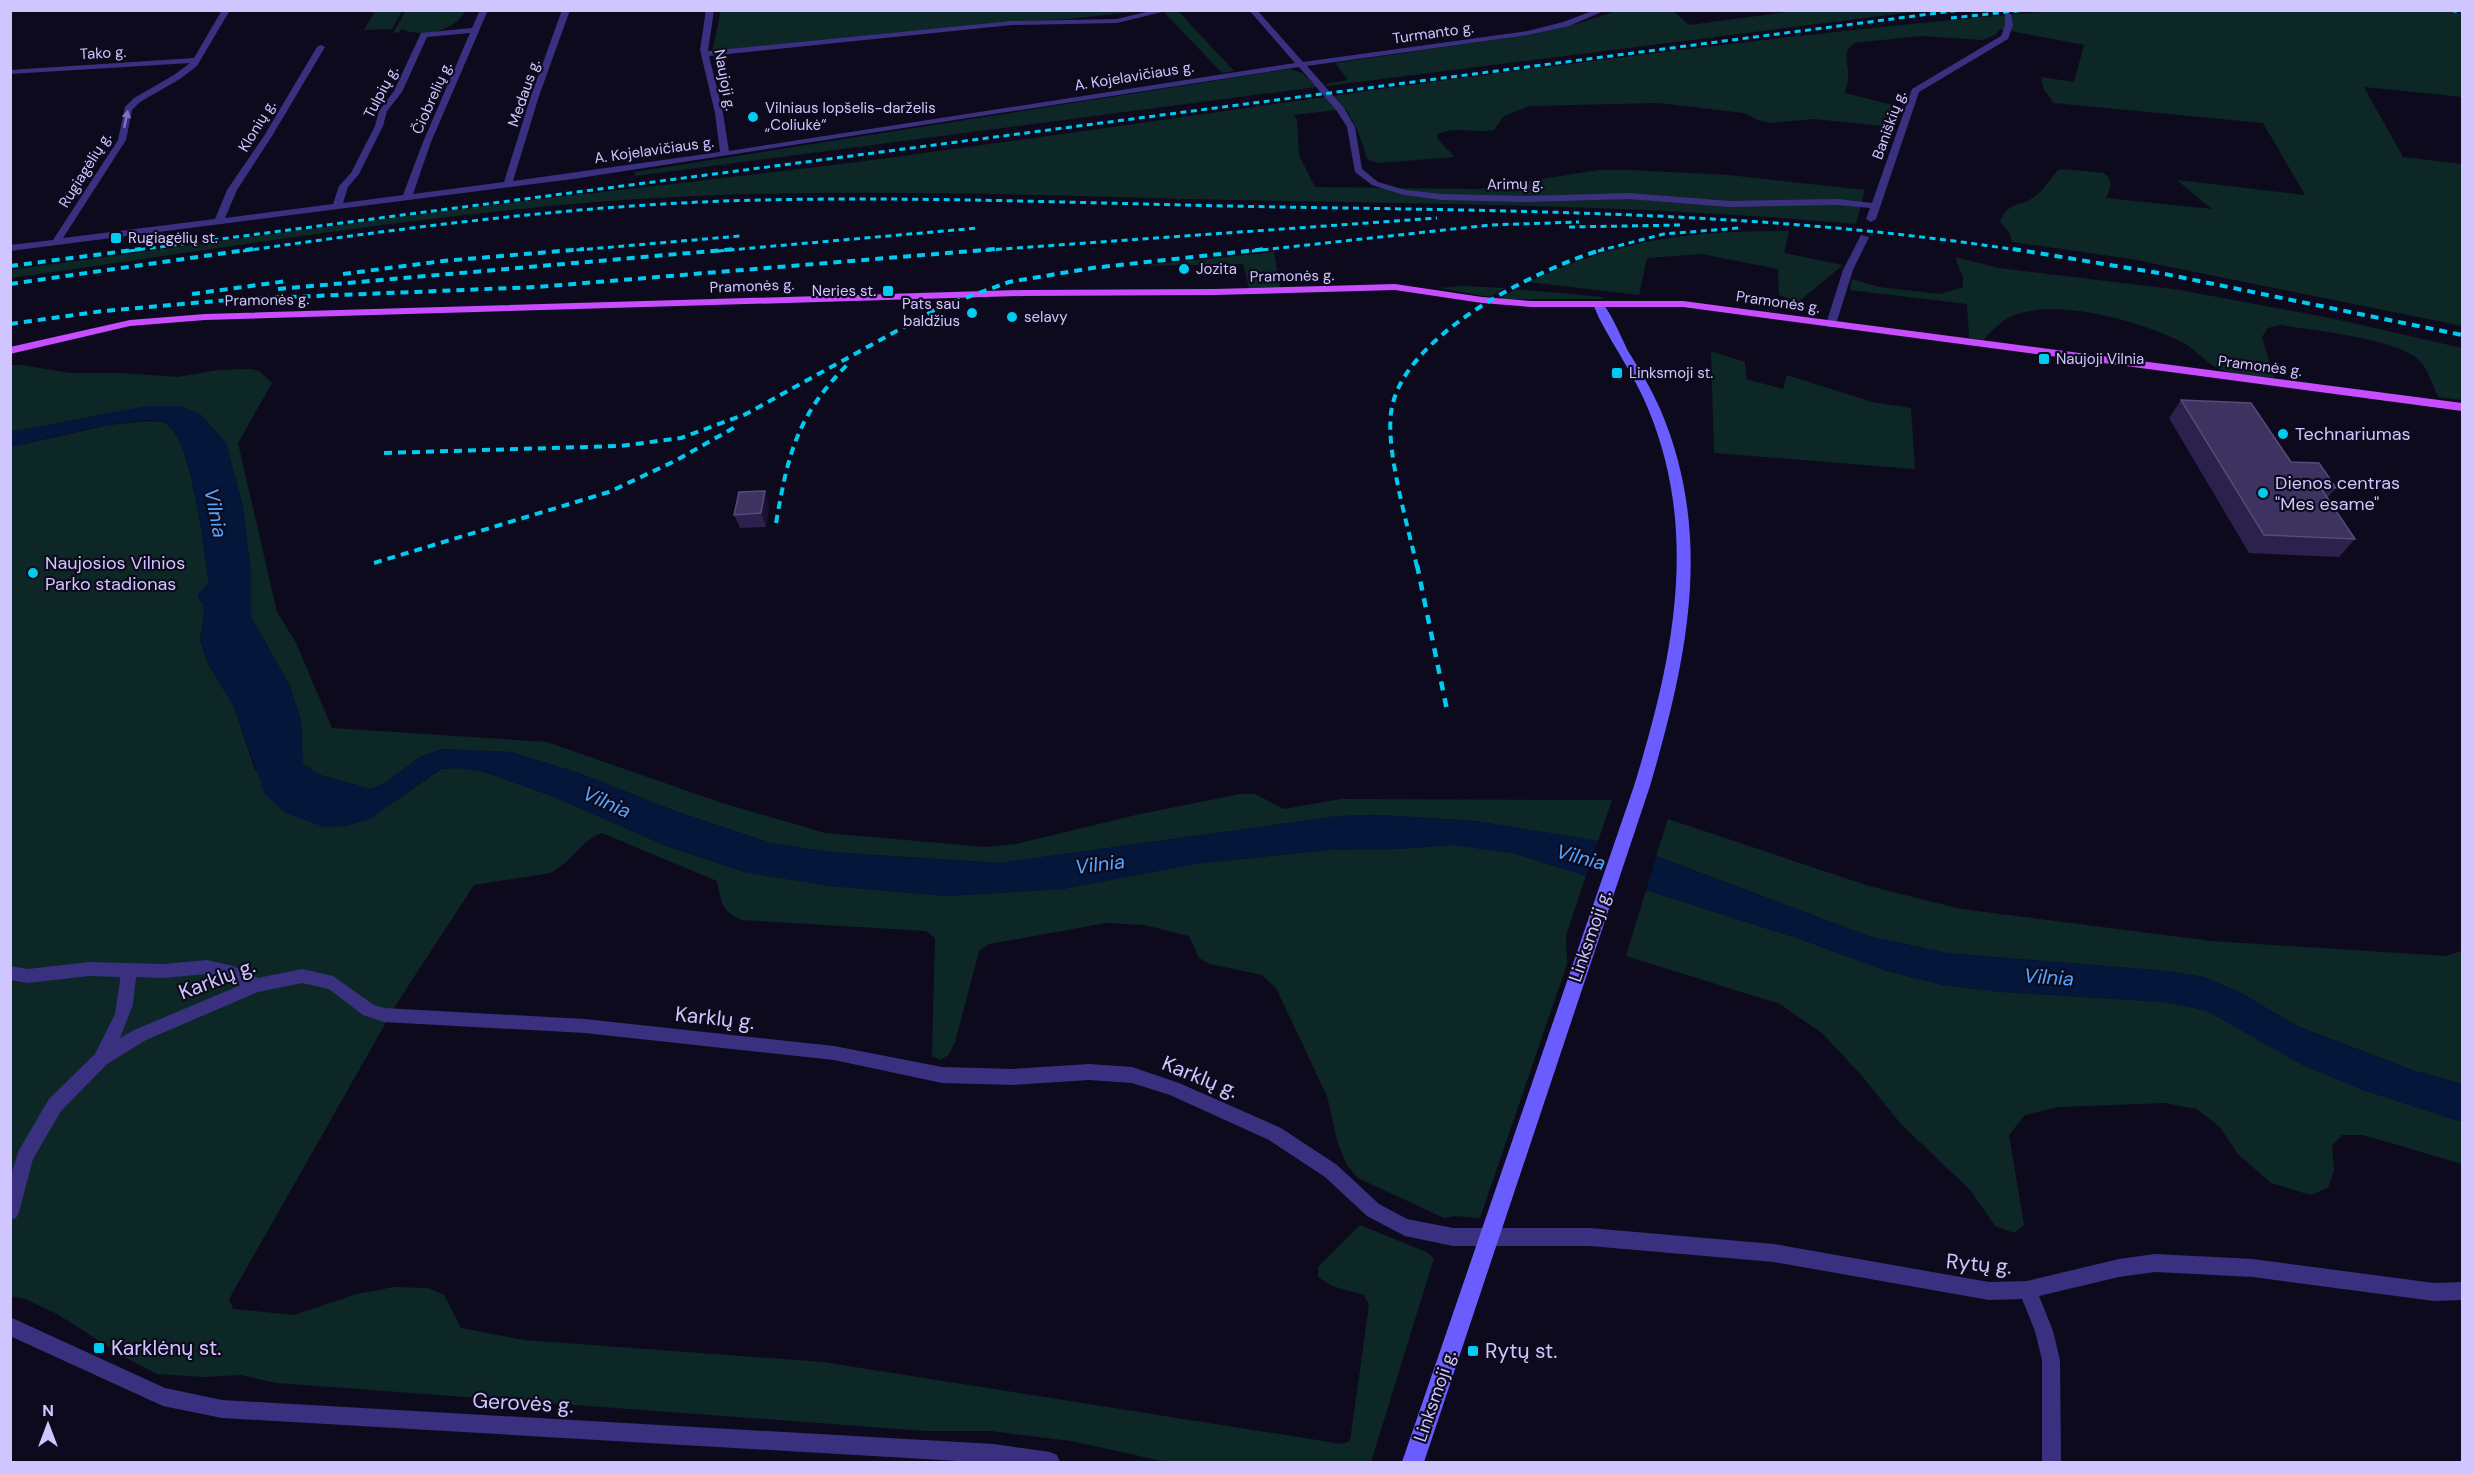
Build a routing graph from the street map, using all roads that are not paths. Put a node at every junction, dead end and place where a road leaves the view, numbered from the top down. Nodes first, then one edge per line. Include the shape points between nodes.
1 (226, 10) edge
2 (484, 10) edge
3 (566, 10) edge
4 (710, 10) edge
5 (1252, 10) edge
6 (1604, 10) edge
7 (1158, 12) dead end
8 (2008, 16) dead end
9 (475, 30) junction
10 (321, 47) dead end
11 (705, 54) junction
12 (197, 60) junction
13 (1299, 65) junction
14 (10, 72) edge
15 (725, 154) junction
16 (508, 184) junction
17 (406, 197) junction
18 (337, 206) junction
19 (1875, 207) junction
20 (1871, 219) dead end
21 (219, 221) junction
22 (1864, 237) dead end
23 (56, 242) junction
24 (10, 248) edge
25 (1599, 304) junction
26 (1831, 324) junction
27 (10, 351) edge
28 (2463, 407) edge
29 (128, 969) junction
30 (10, 973) edge
31 (257, 985) junction
32 (101, 1059) junction
33 (10, 1212) edge
34 (1490, 1236) junction
35 (2027, 1290) junction
36 (2463, 1291) edge
37 (10, 1326) edge
38 (1050, 1462) edge
39 (1413, 1462) edge
40 (2051, 1462) edge

1 - 12 street, Rugiagėlių g.
2 - 9 street, Čiobrelių g.
3 - 16 street, Medaus g.
4 - 11 street, Naujoji g.
5 - 13 street, Arimų g.
6 - 13 street, Turmanto g. via 1528,33
7 - 11 street via 1117,21 1012,22
8 - 19 street, Baniškių g. via 2005,37 1915,91
9 - 17 street, Čiobrelių g.
9 - 18 street, Tulpių g. via 424,35
10 - 21 street, Klonių g. via 232,190
11 - 15 street, Naujoji g.
12 - 14 street, Tako g.
23 -> 12 street, Rugiagėlių g. via 122,140 128,109
13 - 15 street, A. Kojelavičiaus g.
13 - 19 street, Arimų g. via 1329,96 1351,127 1362,176 1388,189 1476,199 1629,196 1730,204 1833,201
15 - 16 street, A. Kojelavičiaus g.
16 - 17 street, A. Kojelavičiaus g.
17 - 18 street, A. Kojelavičiaus g.
18 - 21 street, A. Kojelavičiaus g.
19 - 20 street, Baniškių g.
21 - 23 street, A. Kojelavičiaus g.
22 - 26 street via 1848,270
23 - 24 street, A. Kojelavičiaus g.
25 - 26 main road, Pramonės g. via 1683,304
25 - 27 main road, Pramonės g. via 1496,302 1395,287 1012,293 205,317 130,323
25 - 34 main road, Linksmoji g. via 1659,418 1676,470 1686,572 1678,652 1642,786
26 - 28 main road, Pramonės g.
29 - 30 street via 28,976
29 - 31 street via 207,967 233,973
29 - 32 street via 129,988 120,1028
31 - 32 street, Karklų g. via 140,1035
31 - 34 street, Karklų g. via 302,976 333,983 369,1010 384,1015 585,1026 834,1053 942,1075 1132,1075 1173,1088 1275,1134 1331,1171 1373,1210 1405,1227 1453,1237
32 - 33 street, Karklų g. via 55,1105 25,1156
34 - 35 street, Rytų g. via 1590,1237 1774,1253 1989,1291
34 - 39 main road, Linksmoji g.
35 - 36 street, Rytų g. via 2155,1263 2253,1268 2434,1292
35 - 40 street via 2051,1360
37 - 38 street, Gerovės g. via 163,1397 213,1408 994,1454

